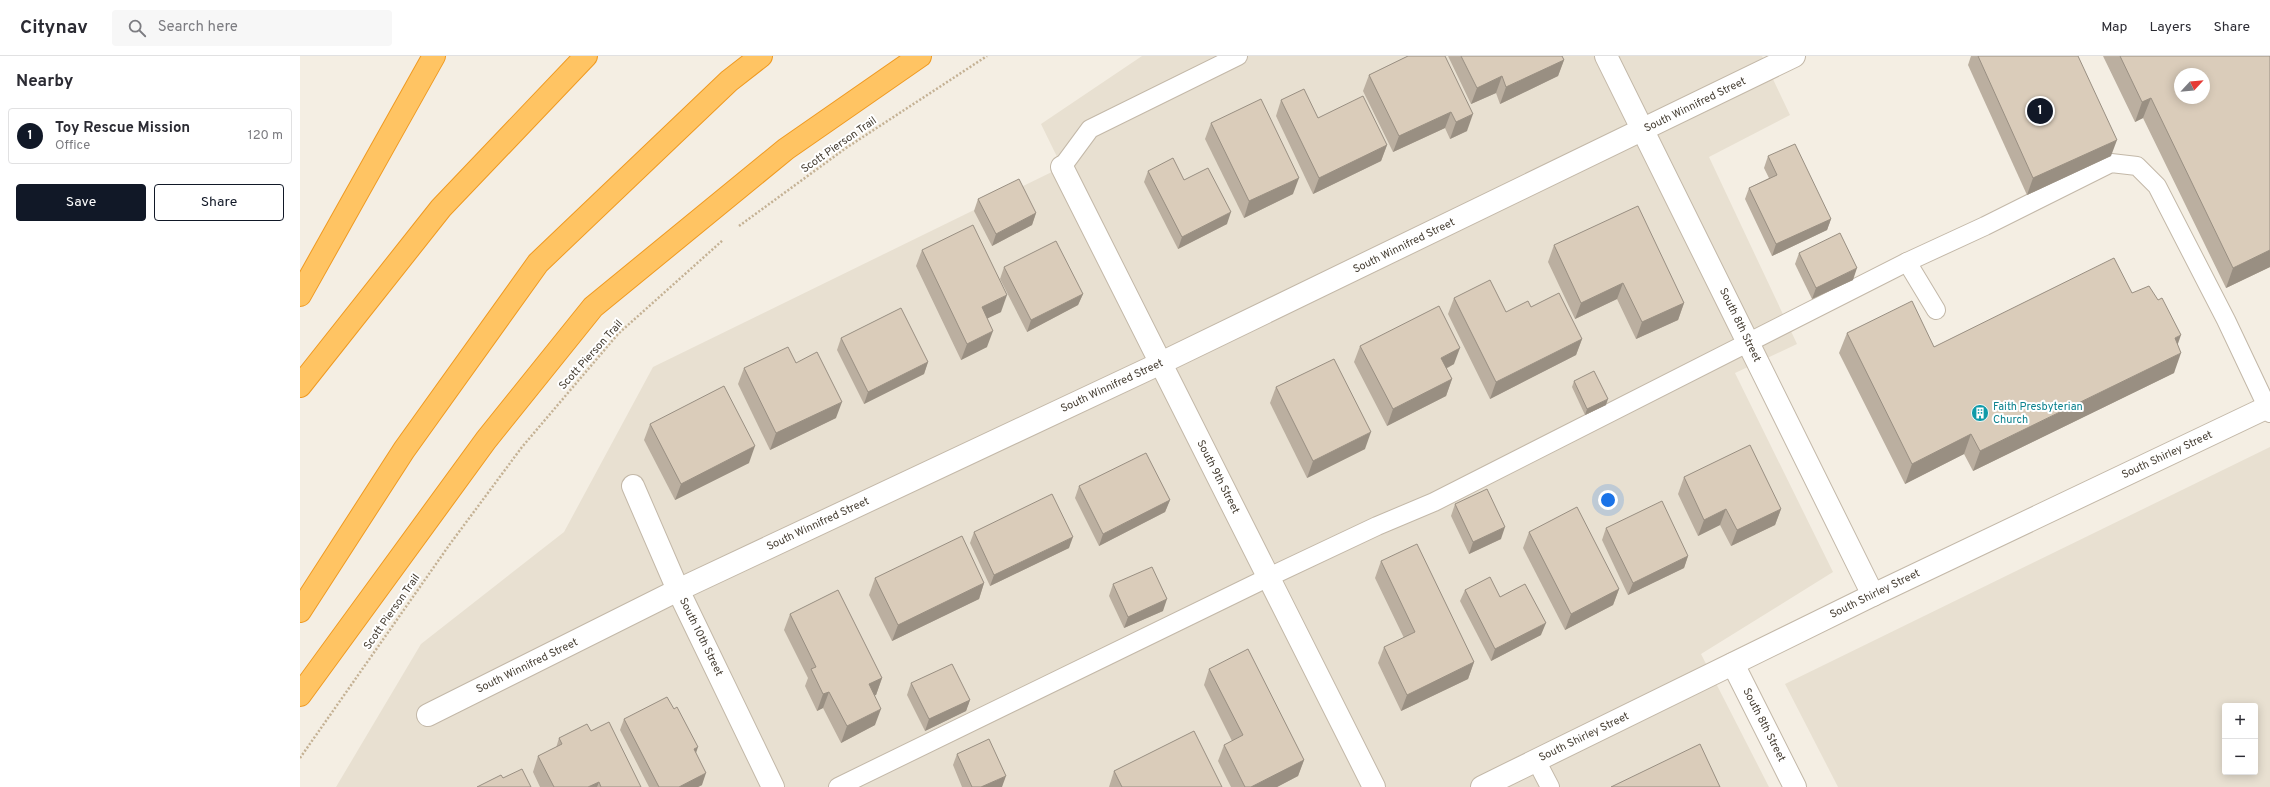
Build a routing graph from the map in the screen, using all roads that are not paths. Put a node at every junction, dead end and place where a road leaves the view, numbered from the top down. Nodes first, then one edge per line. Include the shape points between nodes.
1 (434, 56) edge
2 (586, 56) edge
3 (761, 56) edge
4 (920, 56) edge
5 (1238, 56) edge
6 (1606, 56) edge
7 (1794, 56) edge
8 (1644, 130) junction
9 (1062, 167) joint
10 (1908, 262) junction
11 (300, 295) edge
12 (1936, 310) dead end
13 (1749, 344) junction
14 (1161, 363) junction
15 (300, 386) edge
16 (2269, 409) edge
17 (633, 486) dead end
18 (1269, 577) junction
19 (678, 590) junction
20 (1873, 595) junction
21 (300, 611) edge
22 (1733, 664) junction
23 (300, 695) edge
24 (428, 715) dead end
25 (1536, 760) junction
26 (773, 787) edge
27 (838, 787) edge
28 (1374, 787) edge
29 (1482, 787) edge
30 (1550, 787) edge
31 (1795, 787) edge

1 - 11 highway
2 - 15 highway via 441,208
3 - 21 highway via 729,81 538,263 404,450
4 - 23 highway via 786,149 593,307 486,440
5 - 9 lane via 1090,129
6 - 8 street, South 8th Street
7 - 8 street, South Winnifred Street
8 - 13 street, South 8th Street
8 - 14 street, South Winnifred Street
9 - 14 street, South 9th Street
10 - 12 lane
10 - 13 lane
10 - 16 lane via 2111,163 2137,166 2157,186
13 - 18 lane via 1434,502
13 - 20 street, South 8th Street
14 - 18 street, South 9th Street
14 - 19 street, South Winnifred Street
16 - 20 street, South Shirley Street
17 - 19 street, South 10th Street
18 - 27 lane
18 - 28 street, South 9th Street
19 - 24 street, South Winnifred Street
19 - 26 street, South 10th Street
20 - 22 street, South Shirley Street
22 - 25 street, South Shirley Street
22 - 31 street, South 8th Street
25 - 29 street, South Shirley Street
25 - 30 lane

